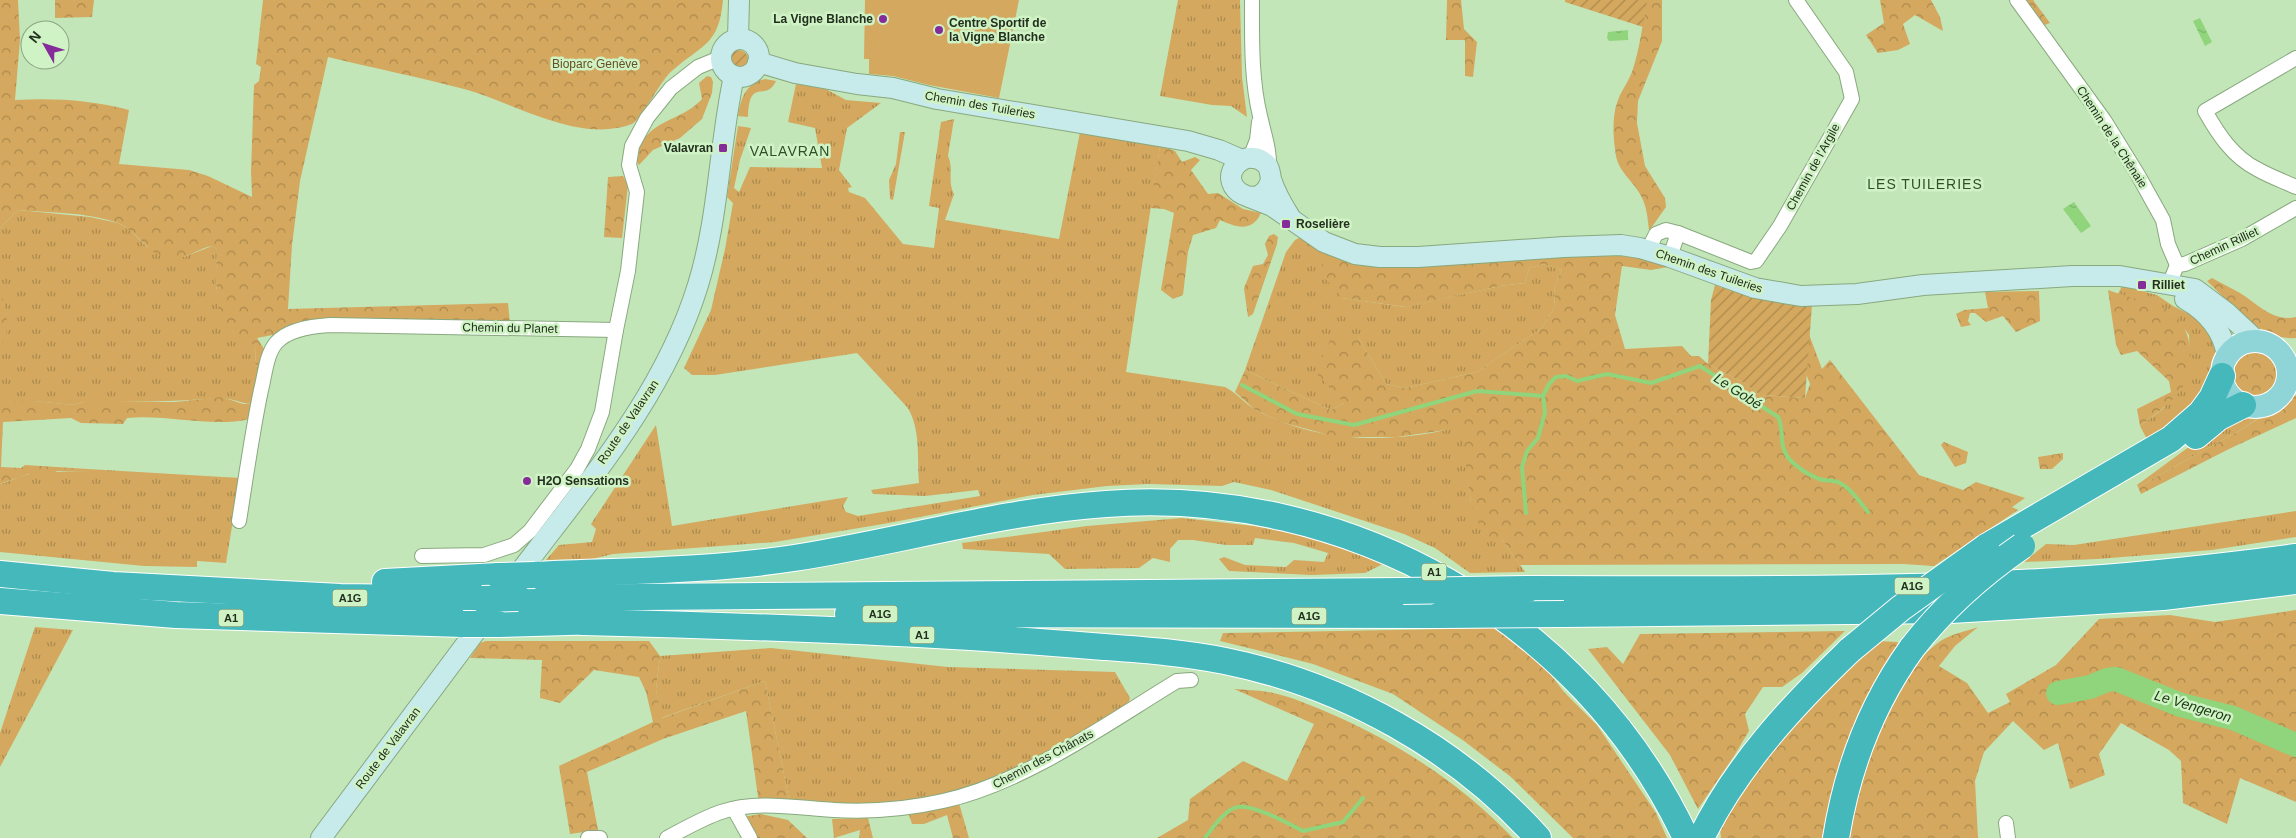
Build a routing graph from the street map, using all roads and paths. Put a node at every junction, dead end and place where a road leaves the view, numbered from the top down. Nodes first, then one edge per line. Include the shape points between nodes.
1 (739, 0) edge
2 (1252, 0) edge
3 (1796, 0) edge
4 (2017, 0) edge
5 (738, 39) junction
6 (720, 58) junction
7 (2296, 58) edge
8 (758, 62) junction
9 (734, 76) junction
10 (1260, 116) junction
11 (1203, 146) junction
12 (1246, 159) junction
13 (1270, 174) junction
14 (1232, 181) junction
15 (2296, 187) edge
16 (1249, 197) junction
17 (2296, 208) edge
18 (1290, 217) junction
19 (1678, 233) junction
20 (1648, 250) junction
21 (1670, 257) junction
22 (2177, 265) junction
23 (2169, 284) junction
24 (616, 330) junction
25 (2266, 345) junction
26 (2296, 349) edge
27 (2225, 366) junction
28 (2291, 374) edge
29 (2243, 405) junction
30 (239, 521) dead end
31 (422, 556) dead end
32 (2296, 557) edge
33 (0, 574) edge
34 (2296, 580) edge
35 (219, 589) junction
36 (0, 601) edge
37 (583, 622) junction
38 (1191, 680) dead end
39 (734, 809) junction
40 (2006, 824) dead end
41 (321, 838) edge
42 (588, 838) edge
43 (600, 838) edge
44 (667, 838) edge
45 (750, 838) edge
46 (1538, 838) edge
47 (1686, 838) edge
48 (1701, 838) edge
49 (1836, 838) edge
50 (2008, 838) edge

1 - 5 street
2 - 10 street
3 - 19 street, Chemin de l'Argile via 1846,72 1852,99 1780,226 1756,261 1751,262
4 - 22 street, Chemin de la Chênaie via 2104,120 2138,175 2163,220
5 - 6 street via 724,48
5 - 8 street via 755,47
6 - 9 street via 724,69
6 - 24 street via 698,67 671,88 647,118 632,146 629,165 637,192 628,272
7 - 15 street via 2205,111 2216,130 2244,161
8 - 9 street via 752,72
8 - 11 street, Chemin des Tuileries via 795,73
9 - 41 street, Route de Valavran via 716,207 698,283 676,343 654,386 614,446
10 - 12 street via 1257,140
10 - 13 street via 1266,134
11 - 12 street, Chemin des Tuileries
11 - 14 street, Chemin des Tuileries via 1227,169
12 - 13 street via 1262,160
12 - 14 street via 1234,169
13 - 16 street via 1270,185 1261,194
13 - 18 street, Chemin des Tuileries
14 - 16 street via 1238,192
16 - 18 street, Chemin des Tuileries
17 - 22 street, Chemin Rilliet via 2242,239
18 - 20 street, Chemin des Tuileries via 1332,246 1369,256 1418,258 1601,244
19 - 20 street, Chemin de l'Argile via 1666,230 1656,234
19 - 21 street
20 - 21 street, Chemin des Tuileries
21 - 23 street, Chemin des Tuileries via 1738,284 1801,296 2097,275
22 - 23 street
23 - 25 street, Chemin des Tuileries via 2200,291
23 - 27 street via 2212,320 2223,338
24 - 30 street, Chemin du Planet via 330,325 302,329 285,336 277,342 268,361
24 - 31 street via 602,412 588,449 577,469 530,531 514,545 484,554
25 - 26 main road
25 - 27 main road via 2241,345
25 - 28 main road via 2284,360
27 - 29 main road via 2227,392
27 - 48 highway, bridge via 2205,409 2180,432 1986,547 1901,608 1850,650 1789,712 1752,758
28 - 29 main road via 2273,401 2260,406
29 - 49 highway, bridge via 2213,421 2134,480 2022,546 1965,590 1938,617 1912,648 1886,689 1862,740 1846,786
32 - 35 highway, A1G, bridge via 2159,573 2018,583 1807,588 482,599 340,597
33 - 35 highway, A1
34 - 37 highway, A1G, bridge via 2163,597 1980,609 1808,613 703,616
35 - 47 highway, A1, bridge via 758,562 1038,512 1106,504 1209,504 1279,515 1348,534 1413,562 1489,605 1530,637 1606,712 1666,798
36 - 37 highway, A1, bridge via 176,616 463,624
37 - 46 highway, A1 via 984,638 1160,652 1228,661 1329,692 1394,724 1482,784
38 - 39 street, Chemin des Chânats via 1177,681 1007,779 943,801 878,810
39 - 44 street, Chemin des Chânats
39 - 45 street
40 - 50 street
42 - 43 street

